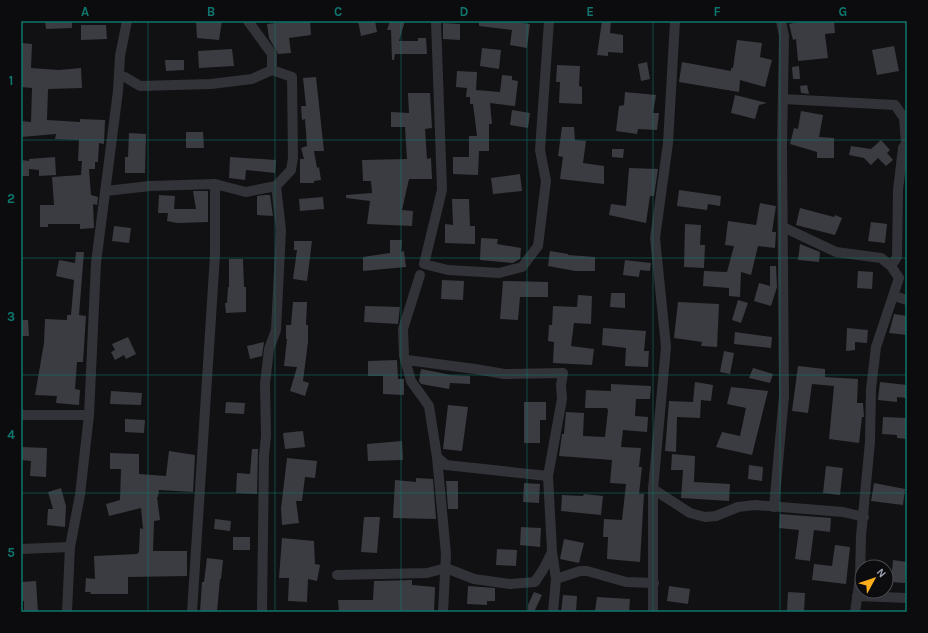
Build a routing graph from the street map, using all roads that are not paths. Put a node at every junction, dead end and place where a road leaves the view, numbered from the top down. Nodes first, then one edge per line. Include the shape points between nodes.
1 (127, 21) edge
2 (248, 21) edge
3 (436, 21) edge
4 (549, 21) edge
5 (675, 21) edge
6 (781, 21) edge
7 (272, 70) junction
8 (119, 77) junction
9 (783, 99) junction
10 (905, 149) edge
11 (215, 184) junction
12 (276, 186) junction
13 (106, 191) junction
14 (783, 227) junction
15 (891, 266) junction
16 (420, 275) dead end
17 (894, 296) junction
18 (907, 300) edge
19 (406, 360) junction
20 (21, 415) edge
21 (89, 415) junction
22 (438, 457) junction
23 (548, 476) junction
24 (653, 489) junction
25 (774, 506) junction
26 (864, 517) junction
27 (70, 547) junction
28 (21, 549) edge
29 (552, 551) junction
30 (861, 559) edge
31 (446, 568) junction
32 (337, 575) dead end
33 (556, 579) junction
34 (654, 583) junction
35 (894, 597) edge
36 (907, 598) edge
37 (856, 599) edge
38 (67, 612) edge
39 (192, 612) edge
40 (262, 612) edge
41 (442, 612) edge
42 (552, 612) edge
43 (653, 612) edge
44 (854, 612) edge

1 - 8 street
2 - 7 street via 272,54
3 - 4 street via 442,190 424,264 448,270 499,273 522,267 538,246 546,181 540,150
5 - 24 street via 668,143 655,238 658,288 666,347
6 - 9 street via 784,36
7 - 8 street via 252,79 211,84 140,86
7 - 12 street via 292,77 292,170
8 - 13 street
9 - 10 street via 895,105 904,118
9 - 14 street
10 - 15 street via 898,190 897,257
11 - 12 street via 246,192
11 - 13 street via 150,186
11 - 39 street via 214,255
12 - 40 street via 281,230 276,330 269,349 265,384
13 - 21 street via 96,263
14 - 15 street via 836,252 881,258
14 - 25 street via 784,396
15 - 17 street via 900,278
16 - 19 street via 403,329
17 - 18 street
17 - 26 street via 876,347 871,389
19 - 22 street via 411,380 429,406
19 - 23 street via 504,374 563,373 562,399
20 - 21 street
21 - 27 street via 80,495
22 - 23 street via 446,465
22 - 31 street
23 - 29 street
24 - 25 street via 690,513 705,517 716,516 738,507
24 - 34 street
25 - 26 street via 843,512
26 - 30 street
27 - 28 street
27 - 38 street
29 - 31 street via 534,582 522,584 474,579
29 - 33 street
31 - 32 street via 427,573
31 - 41 street
33 - 34 street via 588,571 626,582
33 - 42 street
34 - 43 street
35 - 36 street
37 - 44 street

